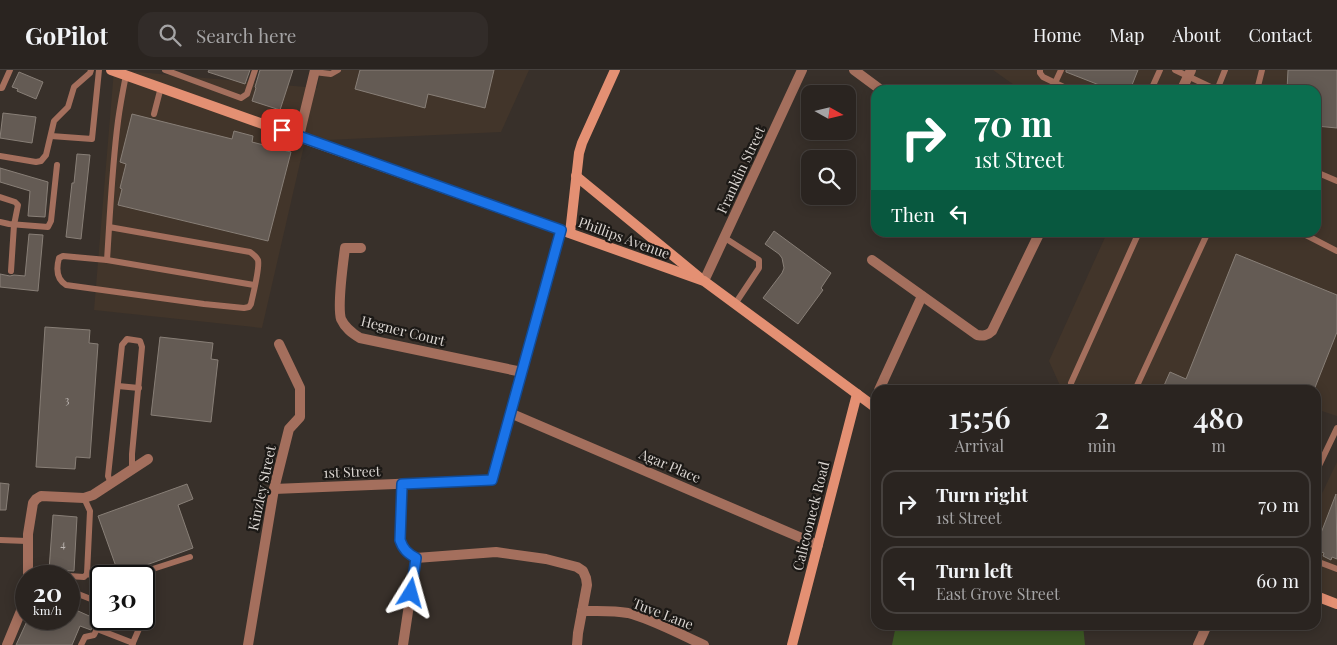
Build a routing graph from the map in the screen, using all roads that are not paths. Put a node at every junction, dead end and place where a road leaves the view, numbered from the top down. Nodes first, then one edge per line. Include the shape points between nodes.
1 (10, 70) edge
2 (99, 70) edge
3 (111, 70) edge
4 (165, 70) edge
5 (255, 70) edge
6 (338, 70) edge
7 (615, 70) edge
8 (802, 70) edge
9 (854, 70) edge
10 (1040, 70) edge
11 (1061, 70) edge
12 (1160, 70) edge
13 (1174, 70) edge
14 (1225, 70) edge
15 (1262, 70) edge
16 (90, 71) edge
17 (315, 71) edge
18 (1189, 73) edge
19 (126, 75) junction
20 (1055, 83) junction
21 (874, 85) edge
22 (1059, 85) edge
23 (1153, 85) edge
24 (1184, 85) edge
25 (1209, 85) edge
26 (1219, 85) edge
27 (1258, 85) edge
28 (97, 86) junction
29 (161, 87) junction
30 (0, 88) edge
31 (154, 114) dead end
32 (51, 136) junction
33 (299, 136) junction
34 (0, 156) edge
35 (57, 165) dead end
36 (1321, 174) edge
37 (576, 176) junction
38 (1337, 181) edge
39 (0, 197) edge
40 (0, 222) edge
41 (14, 224) junction
42 (109, 227) junction
43 (565, 232) junction
44 (1038, 237) edge
45 (1137, 237) edge
46 (1206, 237) edge
47 (1310, 237) edge
48 (724, 238) junction
49 (361, 248) dead end
50 (1337, 251) edge
51 (107, 260) junction
52 (872, 260) dead end
53 (11, 271) dead end
54 (704, 281) junction
55 (254, 285) junction
56 (922, 296) junction
57 (735, 304) junction
58 (278, 344) dead end
59 (522, 372) junction
60 (1071, 383) dead end
61 (881, 385) edge
62 (1137, 385) edge
63 (118, 386) junction
64 (138, 388) junction
65 (857, 394) junction
66 (871, 402) edge
67 (510, 413) junction
68 (1337, 428) edge
69 (148, 459) dead end
70 (1321, 462) edge
71 (132, 469) junction
72 (111, 483) junction
73 (402, 484) junction
74 (274, 490) junction
75 (84, 498) junction
76 (0, 540) edge
77 (27, 542) junction
78 (818, 545) junction
79 (190, 556) dead end
80 (416, 558) junction
81 (1321, 564) edge
82 (28, 565) edge
83 (155, 568) edge
84 (1337, 569) edge
85 (87, 574) junction
86 (90, 575) edge
87 (80, 577) edge
88 (1321, 598) edge
89 (1337, 604) edge
90 (582, 611) junction
91 (15, 627) edge
92 (96, 630) edge
93 (99, 630) edge
94 (140, 630) edge
95 (1205, 630) edge
96 (133, 644) edge
97 (8, 645) edge
98 (81, 645) edge
99 (248, 645) edge
100 (403, 645) edge
101 (577, 645) edge
102 (704, 645) edge
103 (792, 645) edge
104 (1198, 645) edge

1 - 30 lane
2 - 28 lane
3 - 19 street, Phillips Avenue
4 - 5 lane via 241,98 246,94
6 - 17 lane via 331,74
7 - 37 street via 582,143
8 - 48 street, Franklin Street
9 - 21 street
10 - 20 lane via 1042,77
11 - 20 lane
12 - 23 lane
13 - 18 lane
14 - 26 lane
15 - 27 lane
16 - 28 lane
16 - 32 lane via 74,87 68,107 54,121
17 - 33 street
18 - 24 street
18 - 25 lane
19 - 29 street, Phillips Avenue
19 - 42 lane via 118,120
20 - 22 lane
28 - 32 lane via 92,139
29 - 31 lane
29 - 33 street, Phillips Avenue
32 - 34 lane via 41,161
33 - 43 street, Phillips Avenue
35 - 41 lane via 52,221 48,227
36 - 38 lane
37 - 43 street
37 - 54 street, Phillips Avenue
39 - 41 lane via 18,205
40 - 41 lane
41 - 53 lane
42 - 51 lane
42 - 55 lane via 250,252 258,261
43 - 54 street, Phillips Avenue
43 - 59 street
44 - 56 street via 988,335 976,334
45 - 60 lane
46 - 62 lane
47 - 50 lane
48 - 54 street, Franklin Street
48 - 57 lane via 759,260 759,268
49 - 59 street, Hegner Court via 345,248 344,257 339,308 341,318 352,334
51 - 55 lane
51 - 55 lane via 63,256 59,258 58,278 66,285 244,308 251,304
52 - 56 street
54 - 57 street, Phillips Avenue
56 - 61 street
57 - 65 street, Phillips Avenue
58 - 74 street, Kinzley Street via 300,388 300,416 289,428
59 - 67 street
63 - 64 lane
63 - 64 lane via 122,345 127,339 140,341 142,347
63 - 72 lane via 108,476
64 - 71 lane
65 - 66 street, Phillips Avenue
65 - 78 street, Calicooneck Road
67 - 73 street, 1st Street via 492,480
67 - 78 street, Agar Place
68 - 70 lane
69 - 71 street
71 - 72 street
72 - 75 street
73 - 74 street, 1st Street
73 - 80 street via 400,540 402,548
74 - 99 street, Kinzley Street
75 - 77 street via 41,496 36,499
75 - 85 lane via 90,511
76 - 77 lane
77 - 82 street
78 - 103 street, Calicooneck Road
79 - 83 lane
80 - 90 street via 496,552 572,565 578,567 586,578
80 - 100 street
81 - 84 lane
85 - 86 lane
85 - 87 lane
88 - 89 street
90 - 101 street
90 - 102 street, Tuve Lane via 628,613
91 - 97 street
92 - 98 lane via 94,635 85,636
93 - 96 lane
94 - 96 lane
95 - 104 street

